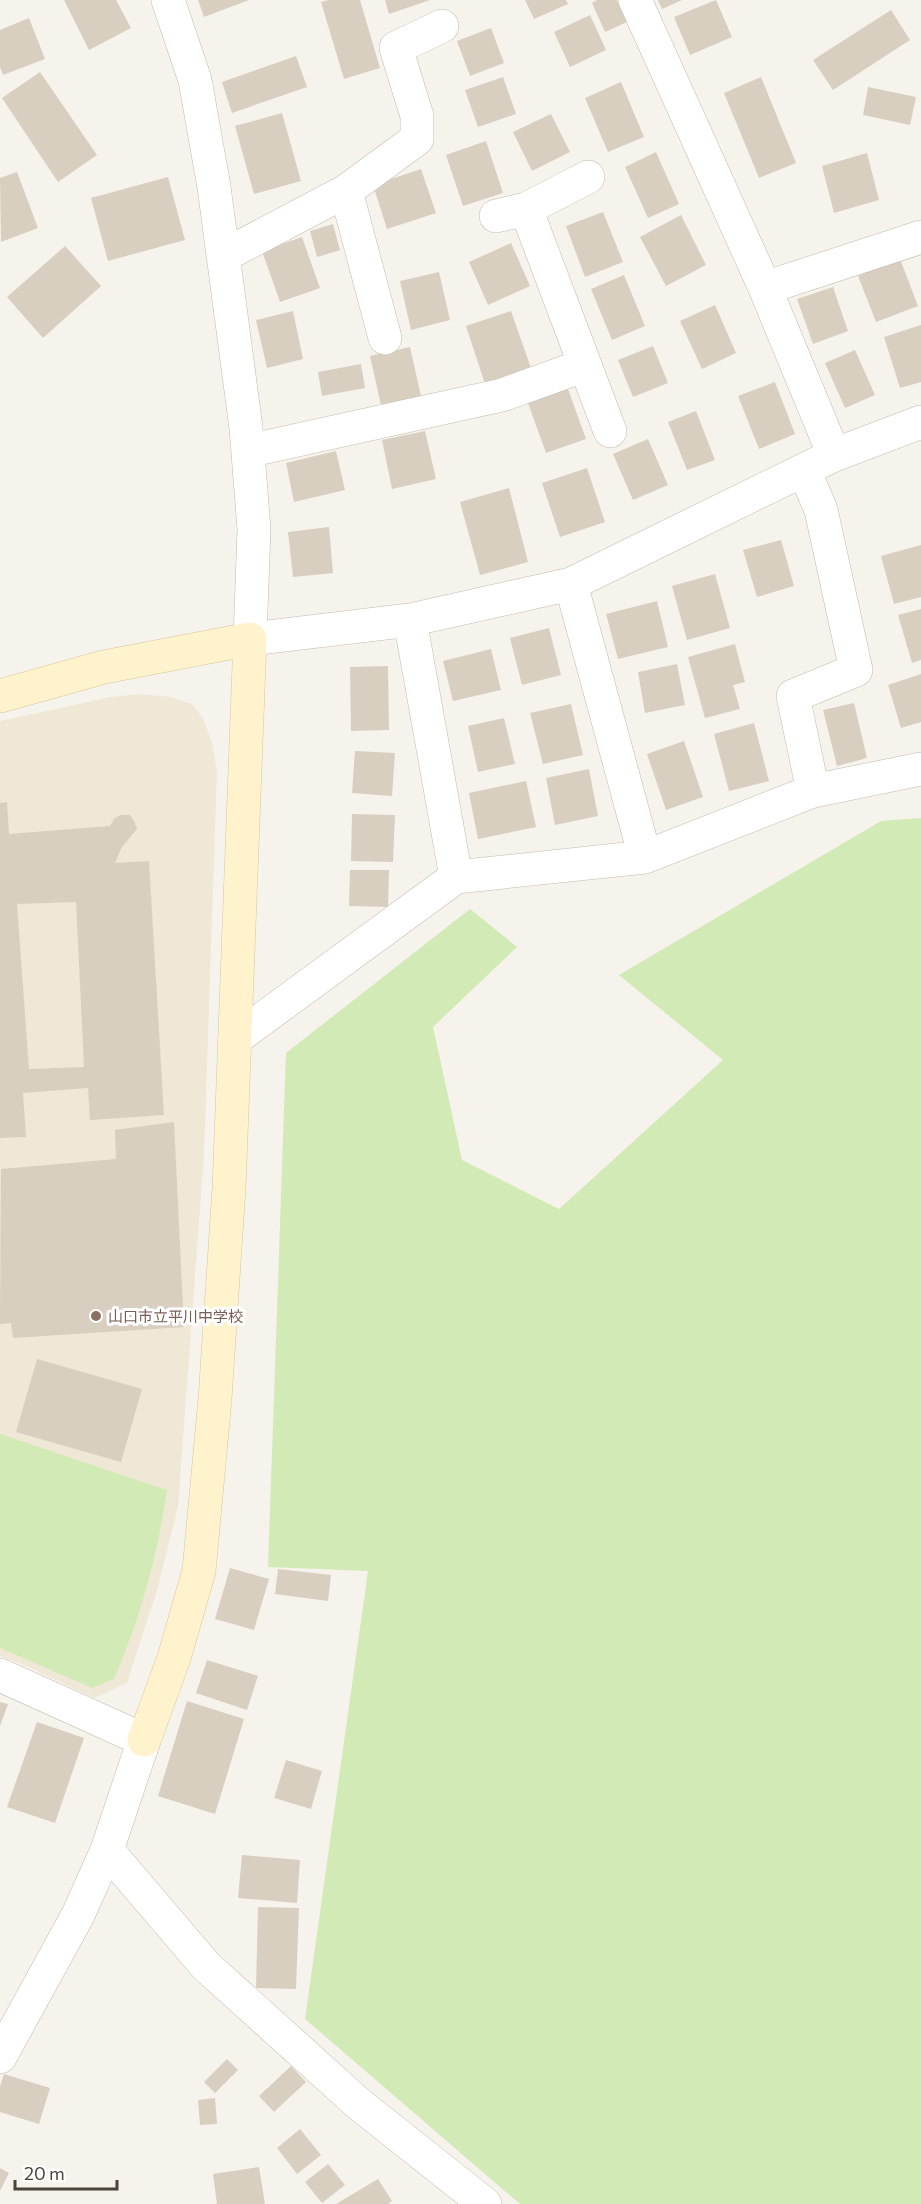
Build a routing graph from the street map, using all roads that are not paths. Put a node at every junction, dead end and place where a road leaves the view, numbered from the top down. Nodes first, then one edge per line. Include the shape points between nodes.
1 (168, 0) edge
2 (635, 0) edge
3 (442, 26) dead end
4 (588, 177) dead end
5 (346, 191) junction
6 (921, 237) edge
7 (223, 256) junction
8 (765, 288) junction
9 (385, 338) dead end
10 (585, 365) junction
11 (921, 422) edge
12 (610, 430) dead end
13 (248, 451) junction
14 (834, 455) junction
15 (804, 470) junction
16 (571, 584) junction
17 (410, 620) junction
18 (250, 639) junction
19 (0, 696) edge
20 (921, 769) edge
21 (813, 791) junction
22 (645, 857) junction
23 (456, 877) junction
24 (235, 1039) junction
25 (0, 1675) edge
26 (144, 1740) junction
27 (107, 1850) junction
28 (0, 2057) edge
29 (485, 2204) edge

1 - 7 street via 195,80
2 - 8 street
3 - 5 street via 396,48 417,116 417,140
4 - 10 street via 511,212
5 - 7 street
5 - 9 street
6 - 8 street
7 - 13 street
8 - 14 street
10 - 12 street
10 - 13 street via 502,395
11 - 14 street
13 - 18 street via 254,529
14 - 15 street
15 - 16 street
15 - 21 street via 821,510 856,670 793,696
16 - 17 street
16 - 22 street
17 - 18 street
17 - 23 street
18 - 19 street via 104,667
18 - 24 street
20 - 21 street
21 - 22 street
22 - 23 street
23 - 24 street
24 - 26 street via 215,1398 199,1571 174,1658
25 - 26 street
26 - 27 street
27 - 28 street via 78,1915
27 - 29 street via 206,1966 359,2104

